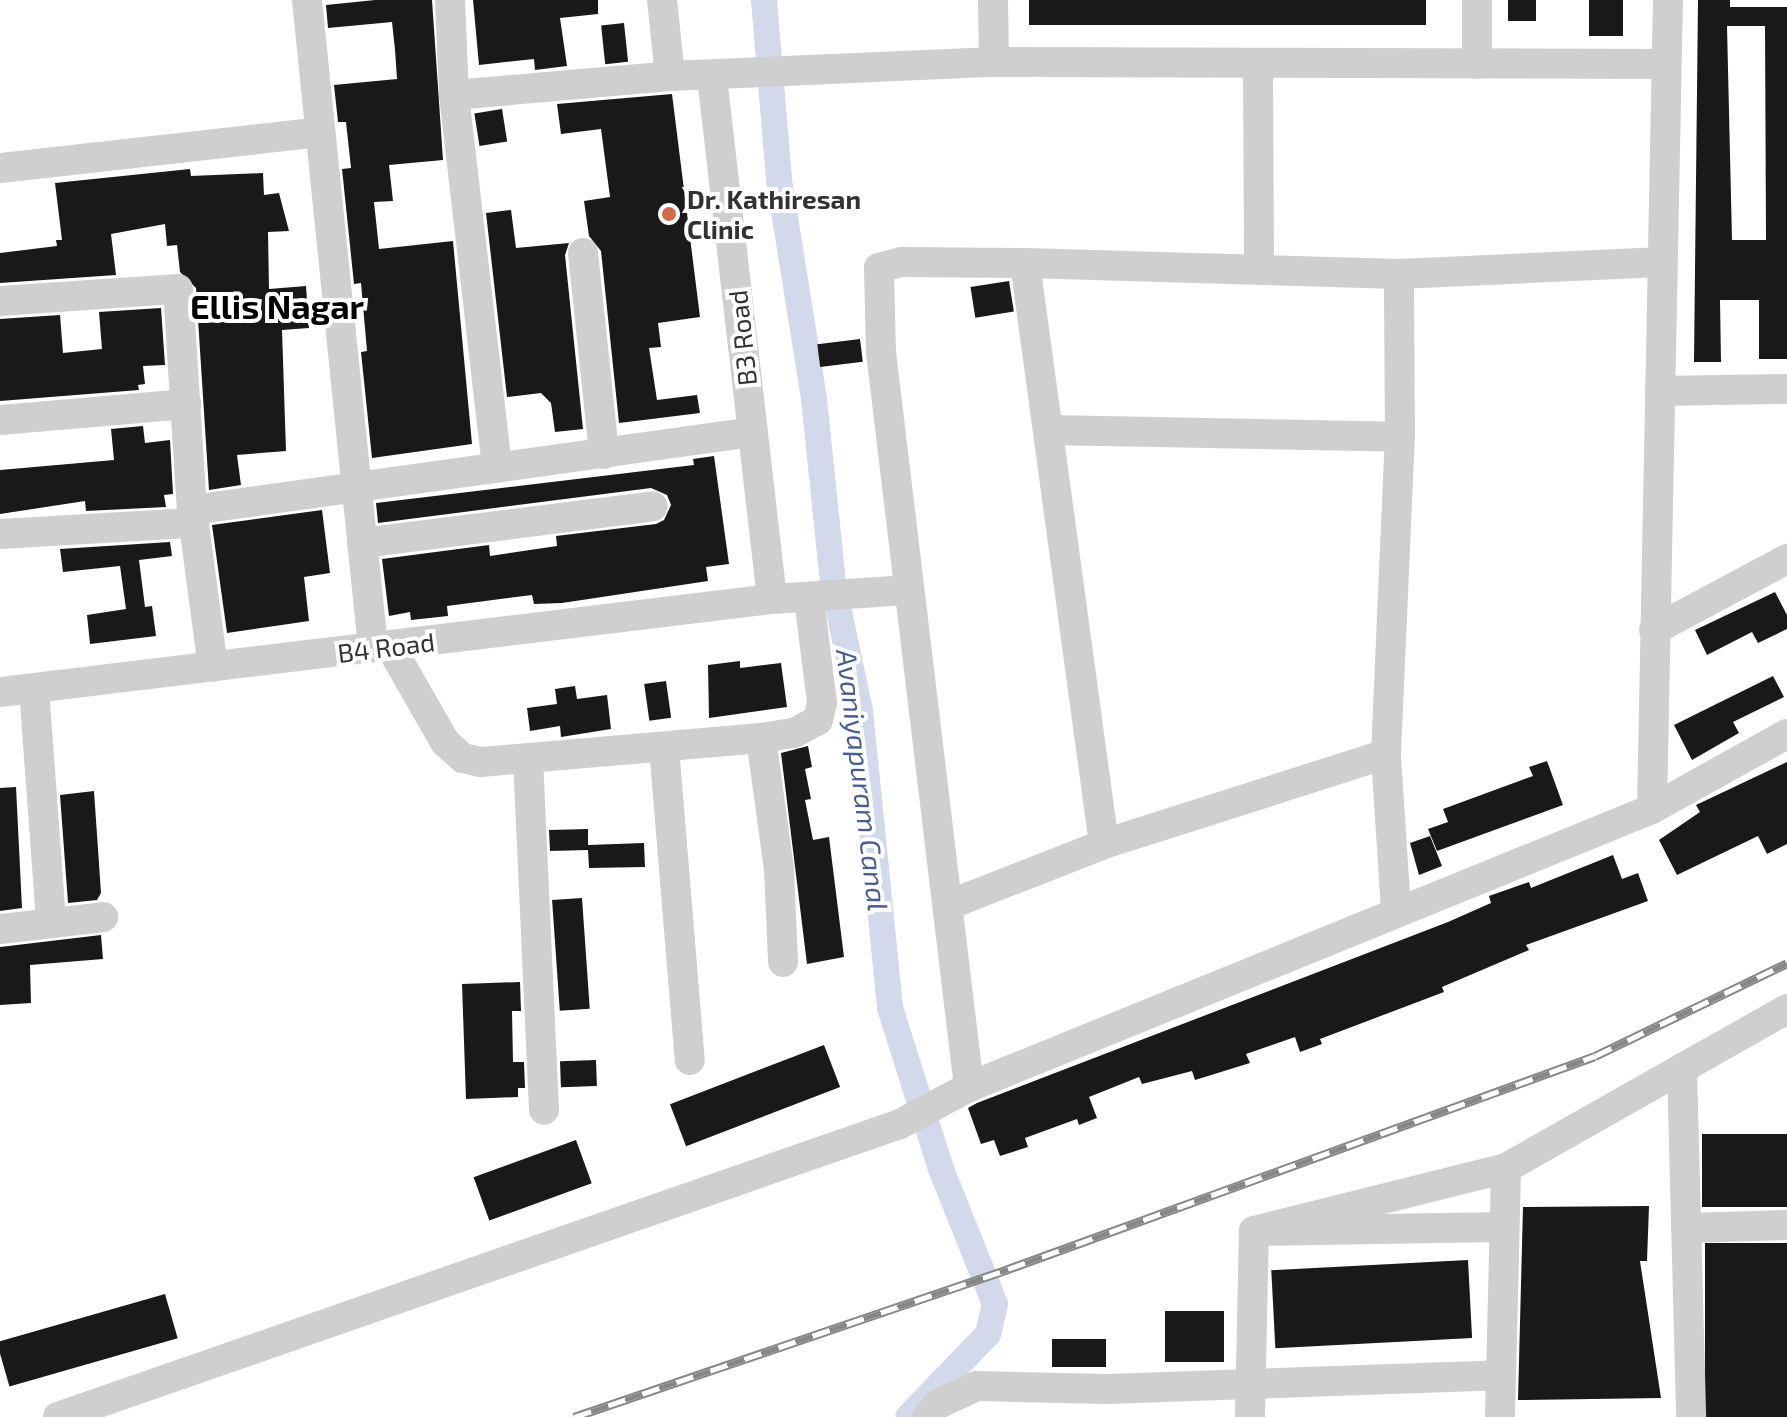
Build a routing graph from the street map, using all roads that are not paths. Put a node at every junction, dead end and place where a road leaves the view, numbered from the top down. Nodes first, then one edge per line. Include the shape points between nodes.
1 (307, 0) edge
2 (450, 0) edge
3 (662, 0) edge
4 (993, 0) edge
5 (1477, 0) edge
6 (1668, 0) edge
7 (994, 62) junction
8 (1258, 63) junction
9 (1477, 64) junction
10 (1666, 64) junction
11 (670, 76) junction
12 (712, 77) junction
13 (454, 95) junction
14 (320, 132) junction
15 (0, 168) edge
16 (583, 253) dead end
17 (1662, 262) junction
18 (1025, 263) junction
19 (1259, 270) junction
20 (1399, 274) junction
21 (0, 301) edge
22 (1787, 389) edge
23 (1660, 391) junction
24 (186, 418) junction
25 (0, 420) edge
26 (1049, 430) junction
27 (753, 432) junction
28 (1400, 437) junction
29 (604, 454) junction
30 (497, 468) junction
31 (357, 487) junction
32 (653, 506) dead end
33 (192, 516) junction
34 (0, 534) edge
35 (362, 543) junction
36 (1787, 559) edge
37 (908, 590) junction
38 (813, 598) junction
39 (772, 599) junction
40 (1654, 630) junction
41 (382, 647) junction
42 (213, 667) junction
43 (34, 689) junction
44 (0, 692) edge
45 (1787, 734) edge
46 (761, 738) junction
47 (664, 747) junction
48 (1386, 754) junction
49 (528, 758) junction
50 (1652, 809) junction
51 (1104, 844) junction
52 (951, 904) junction
53 (1396, 910) junction
54 (103, 917) dead end
55 (51, 923) junction
56 (0, 929) edge
57 (783, 962) dead end
58 (1787, 1009) edge
59 (690, 1060) dead end
60 (1682, 1068) junction
61 (969, 1087) junction
62 (544, 1110) dead end
63 (1506, 1168) junction
64 (1787, 1225) edge
65 (1504, 1227) junction
66 (1686, 1228) junction
67 (1254, 1231) junction
68 (1500, 1375) junction
69 (1249, 1384) junction
70 (58, 1417) edge
71 (927, 1417) edge
72 (1250, 1417) edge
73 (1500, 1417) edge
74 (1691, 1417) edge

1 - 14 street
2 - 13 street
3 - 11 street
4 - 7 street
5 - 9 street
6 - 10 street
7 - 8 street
7 - 12 street
8 - 9 street
8 - 19 street
9 - 10 street
10 - 17 street
11 - 12 street
11 - 13 street
12 - 27 street, B3 Road
13 - 30 street
14 - 15 street
14 - 31 street
16 - 29 street
17 - 20 street
17 - 23 street
18 - 19 street
18 - 26 street
18 - 37 street via 902,262 879,268 881,352
19 - 20 street
20 - 28 street
21 - 24 street via 178,289
22 - 23 street
23 - 40 street
24 - 25 street via 154,405
24 - 33 street
26 - 28 street
26 - 51 street
27 - 29 street
27 - 39 street, B3 Road
28 - 48 street
29 - 30 street
30 - 31 street
31 - 33 street
31 - 35 street
32 - 35 street
33 - 34 street
33 - 42 street
35 - 41 street
36 - 40 street
37 - 38 street, B4 Road
37 - 52 street
38 - 39 street, B4 Road
38 - 46 street via 822,703 818,720 794,733
39 - 41 street, B4 Road
40 - 50 street
41 - 42 street, B4 Road
41 - 49 street via 445,742 463,758
42 - 43 street, B4 Road
43 - 44 street, B4 Road
43 - 55 street
45 - 50 street
46 - 47 street
46 - 57 street via 779,869
47 - 49 street
47 - 59 street
48 - 51 street
48 - 53 street
49 - 62 street
50 - 53 street
51 - 52 street
52 - 61 street
53 - 61 street
54 - 55 street
55 - 56 street
58 - 60 street
60 - 63 street
60 - 66 street
61 - 70 street via 900,1124
63 - 65 street
63 - 67 street
64 - 66 street
65 - 67 street
65 - 68 street
66 - 74 street
67 - 69 street
68 - 69 street
68 - 73 street
69 - 71 street via 977,1386 938,1404
69 - 72 street

